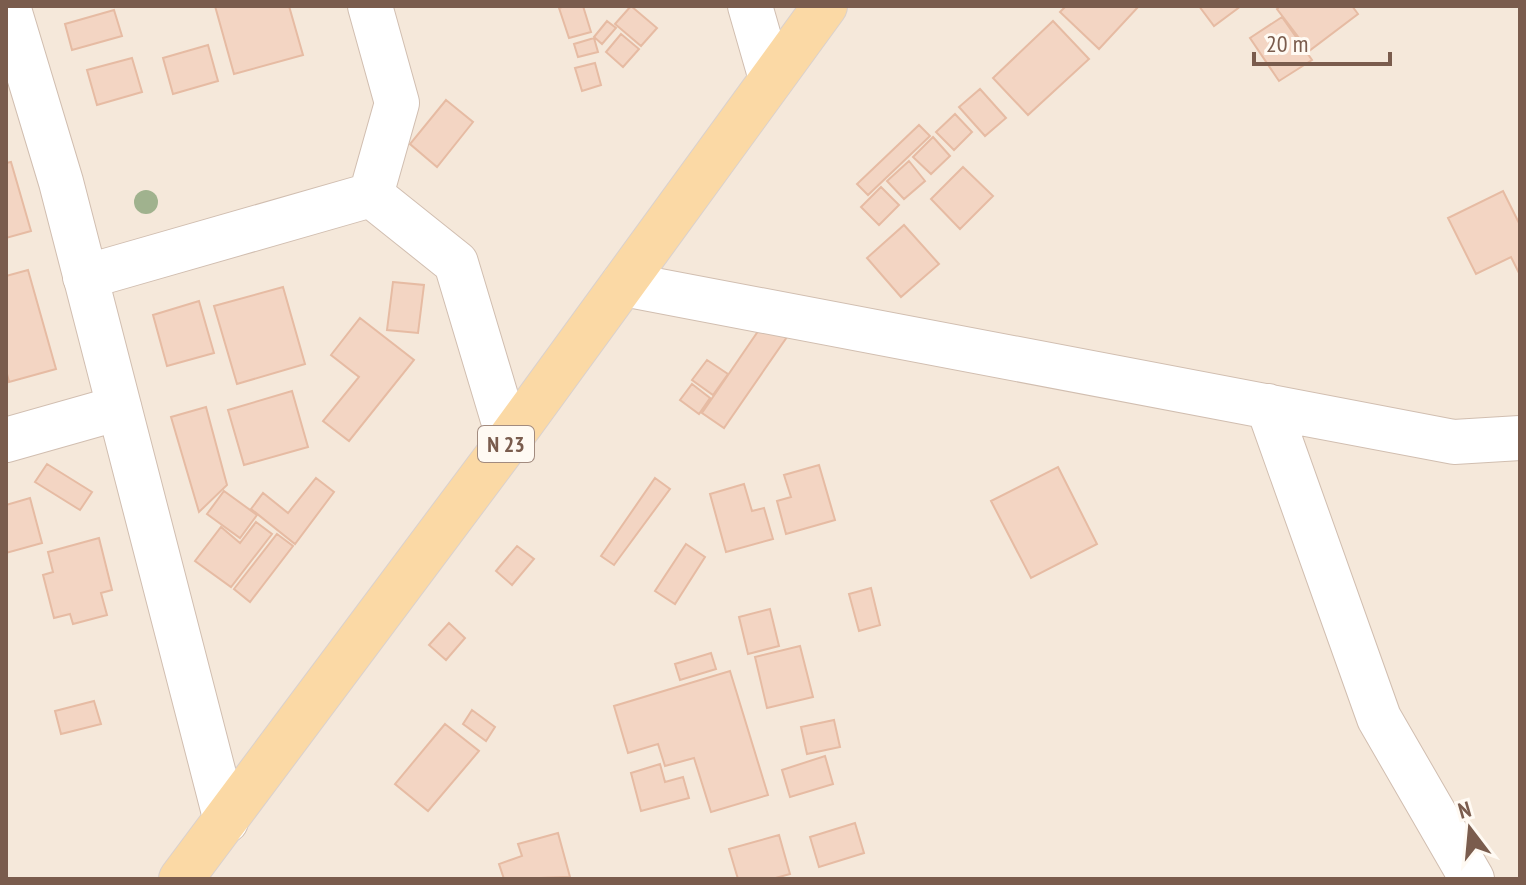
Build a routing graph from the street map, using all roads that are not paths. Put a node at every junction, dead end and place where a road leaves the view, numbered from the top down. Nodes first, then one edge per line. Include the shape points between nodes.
1 (8, 6) edge
2 (370, 6) edge
3 (750, 6) edge
4 (825, 6) edge
5 (771, 79) junction
6 (18, 86) edge
7 (371, 195) junction
8 (85, 277) junction
9 (623, 284) junction
10 (1268, 406) junction
11 (119, 408) junction
12 (1520, 438) edge
13 (6, 440) edge
14 (509, 440) junction
15 (226, 821) junction
16 (181, 879) edge
17 (1472, 879) edge

1 - 6 street
2 - 7 street via 397,103
3 - 5 street
4 - 5 main road, N 23
5 - 9 main road, N 23
6 - 8 street via 61,182
7 - 8 street
7 - 14 street via 456,263
8 - 11 street
9 - 10 street
9 - 14 main road, N 23
10 - 12 street via 1454,442
10 - 17 street via 1379,718
11 - 13 street
11 - 15 street
14 - 15 main road, N 23
15 - 16 main road, N 23

